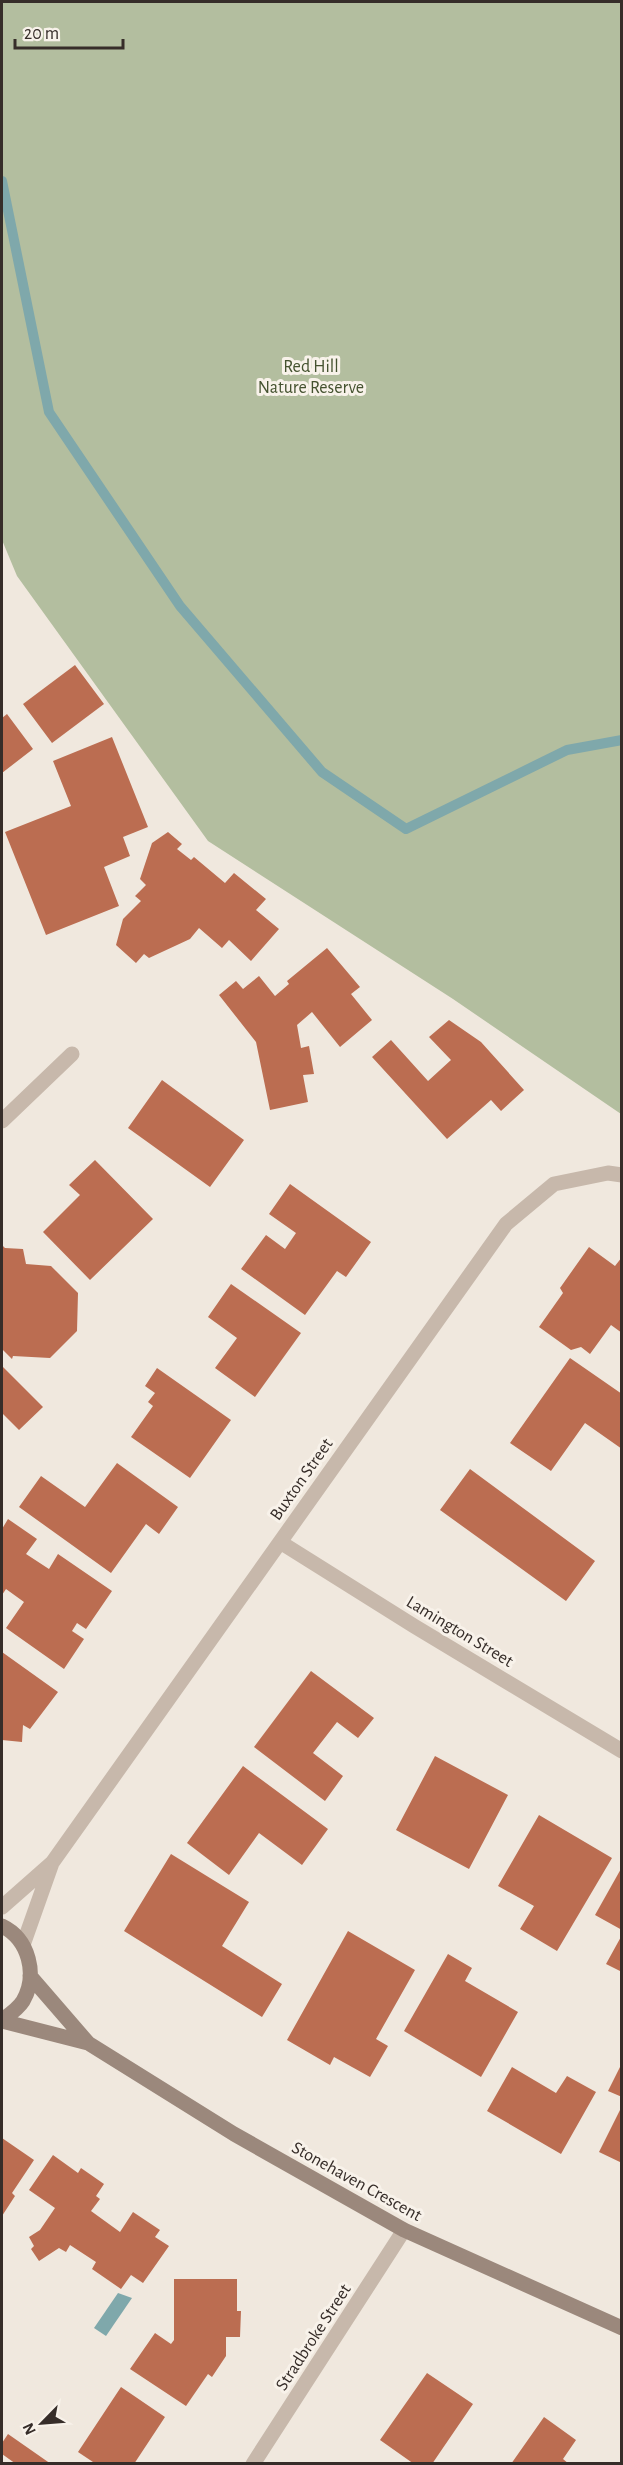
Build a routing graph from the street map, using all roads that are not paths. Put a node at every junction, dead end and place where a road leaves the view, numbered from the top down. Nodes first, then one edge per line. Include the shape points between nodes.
1 (72, 1054) dead end
2 (2, 1121) edge
3 (621, 1175) edge
4 (280, 1542) junction
5 (621, 1750) edge
6 (52, 1863) junction
7 (2, 1907) edge
8 (2, 1926) edge
9 (23, 1945) junction
10 (30, 1976) junction
11 (2, 2021) edge
12 (88, 2043) junction
13 (404, 2230) junction
14 (621, 2328) edge
15 (253, 2463) edge

1 - 2 street
3 - 4 street, Buxton Street via 608,1173 554,1184 506,1224
4 - 5 street, Lamington Street
4 - 6 street, Buxton Street
6 - 7 street, Buxton Street
6 - 9 street, Buxton Street
8 - 9 street via 11,1930
9 - 10 street
10 - 11 street via 23,2000
10 - 12 street, Stonehaven Crescent
11 - 12 street, Stonehaven Crescent
12 - 13 street, Stonehaven Crescent via 234,2134
13 - 14 street, Stonehaven Crescent
13 - 15 street, Stradbroke Street

